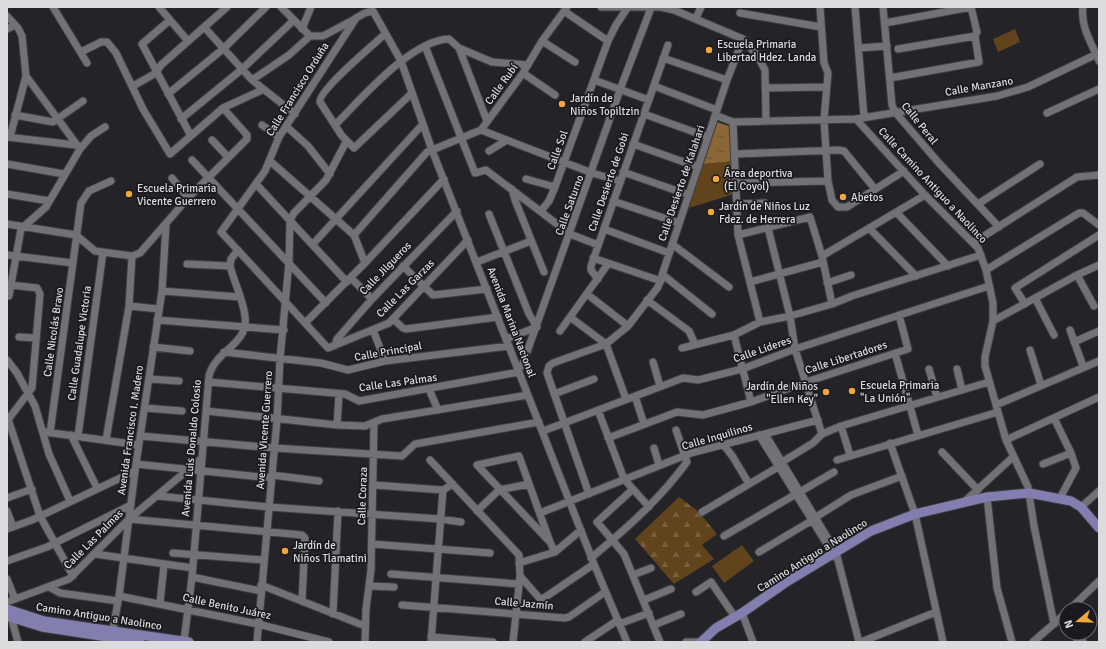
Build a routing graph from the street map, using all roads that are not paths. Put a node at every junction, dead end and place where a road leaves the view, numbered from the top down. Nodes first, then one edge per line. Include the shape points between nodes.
1 (54, 7) edge
2 (158, 7) edge
3 (227, 7) edge
4 (266, 7) edge
5 (281, 7) edge
6 (311, 7) edge
7 (602, 7) edge
8 (628, 7) edge
9 (701, 7) edge
10 (820, 7) edge
11 (855, 7) edge
12 (883, 7) edge
13 (971, 7) edge
14 (1083, 7) edge
15 (651, 8) edge
16 (374, 9) edge
17 (566, 9) edge
18 (740, 13) dead end
19 (7, 16) edge
20 (356, 18) junction
21 (696, 18) junction
22 (170, 20) junction
23 (294, 20) junction
24 (884, 23) junction
25 (15, 25) junction
26 (821, 27) junction
27 (205, 28) junction
28 (7, 29) edge
29 (302, 30) junction
30 (385, 34) junction
31 (310, 36) junction
32 (975, 36) junction
33 (743, 39) junction
34 (188, 41) junction
35 (542, 41) junction
36 (608, 41) junction
37 (668, 45) dead end
38 (425, 46) junction
39 (887, 46) junction
40 (459, 48) junction
41 (858, 48) junction
42 (223, 49) junction
43 (898, 49) dead end
44 (81, 52) junction
45 (1098, 56) edge
46 (663, 58) junction
47 (400, 61) junction
48 (575, 62) dead end
49 (87, 63) dead end
50 (528, 65) junction
51 (241, 70) junction
52 (156, 73) junction
53 (523, 73) junction
54 (26, 76) junction
55 (890, 78) junction
56 (252, 80) junction
57 (594, 80) junction
58 (727, 80) junction
59 (133, 86) junction
60 (654, 86) junction
61 (826, 87) junction
62 (765, 88) junction
63 (621, 89) junction
64 (1099, 89) edge
65 (262, 90) junction
66 (412, 93) junction
67 (168, 94) junction
68 (555, 95) dead end
69 (648, 100) junction
70 (83, 101) dead end
71 (223, 108) junction
72 (716, 112) junction
73 (895, 112) junction
74 (1047, 113) dead end
75 (296, 114) junction
76 (644, 114) junction
77 (15, 115) junction
78 (864, 117) junction
79 (181, 119) junction
80 (856, 119) junction
81 (57, 120) junction
82 (824, 120) junction
83 (487, 121) junction
84 (766, 121) junction
85 (733, 122) junction
86 (423, 124) junction
87 (262, 125) dead end
88 (335, 125) junction
89 (105, 127) dead end
90 (287, 127) junction
91 (482, 130) junction
92 (191, 136) junction
93 (8, 137) edge
94 (708, 137) junction
95 (279, 138) junction
96 (461, 138) junction
97 (212, 140) dead end
98 (507, 140) junction
99 (346, 142) junction
100 (633, 144) junction
101 (78, 147) junction
102 (432, 150) junction
103 (826, 150) junction
104 (489, 151) dead end
105 (735, 154) junction
106 (228, 157) junction
107 (192, 160) dead end
108 (270, 161) junction
109 (565, 162) junction
110 (7, 164) edge
111 (1040, 164) dead end
112 (698, 167) junction
113 (904, 171) junction
114 (592, 172) junction
115 (624, 172) junction
116 (64, 174) junction
117 (330, 174) junction
118 (1099, 175) edge
119 (172, 178) dead end
120 (208, 178) junction
121 (444, 179) junction
122 (526, 179) dead end
123 (828, 180) junction
124 (111, 181) dead end
125 (620, 181) junction
126 (736, 183) junction
127 (256, 184) junction
128 (555, 188) junction
129 (512, 189) junction
130 (875, 189) junction
131 (7, 194) edge
132 (689, 195) junction
133 (925, 195) junction
134 (310, 197) junction
135 (188, 198) junction
136 (49, 201) junction
137 (614, 201) junction
138 (765, 203) dead end
139 (737, 204) junction
140 (978, 204) junction
141 (238, 208) junction
142 (457, 211) junction
143 (541, 211) junction
144 (896, 212) junction
145 (489, 214) dead end
146 (290, 220) junction
147 (336, 220) junction
148 (679, 223) junction
149 (7, 224) edge
150 (166, 225) junction
151 (1099, 225) edge
152 (24, 227) junction
153 (999, 227) junction
154 (768, 228) junction
155 (869, 228) junction
156 (604, 229) junction
157 (570, 234) junction
158 (76, 235) junction
159 (354, 235) junction
160 (738, 235) junction
161 (1099, 235) edge
162 (468, 240) junction
163 (531, 241) junction
164 (973, 242) junction
165 (313, 244) junction
166 (672, 244) junction
167 (598, 245) junction
168 (238, 250) junction
169 (103, 252) junction
170 (504, 252) junction
171 (669, 253) junction
172 (7, 254) edge
173 (981, 255) junction
174 (15, 256) junction
175 (132, 256) junction
176 (593, 258) junction
177 (822, 259) junction
178 (290, 262) junction
179 (477, 262) junction
180 (73, 263) junction
181 (365, 263) junction
182 (187, 264) dead end
183 (608, 264) junction
184 (1099, 265) edge
185 (230, 266) junction
186 (403, 266) junction
187 (948, 266) junction
188 (986, 270) junction
189 (544, 272) dead end
190 (781, 274) junction
191 (1077, 275) junction
192 (851, 276) dead end
193 (916, 276) junction
194 (662, 278) junction
195 (598, 279) junction
196 (349, 280) junction
197 (750, 282) junction
198 (827, 283) junction
199 (10, 286) junction
200 (424, 286) junction
201 (990, 286) junction
202 (729, 287) dead end
203 (487, 289) junction
204 (162, 291) junction
205 (587, 294) junction
206 (9, 296) dead end
207 (240, 297) junction
208 (372, 298) junction
209 (1035, 298) junction
210 (647, 300) junction
211 (326, 302) junction
212 (286, 303) junction
213 (832, 304) junction
214 (1024, 304) junction
215 (129, 306) junction
216 (1094, 306) dead end
217 (159, 309) junction
218 (712, 314) dead end
219 (899, 315) junction
220 (790, 316) junction
221 (498, 317) junction
222 (570, 317) junction
223 (393, 319) junction
224 (157, 320) junction
225 (993, 321) junction
226 (760, 322) junction
227 (305, 323) junction
228 (628, 326) junction
229 (245, 327) junction
230 (537, 327) junction
231 (284, 330) junction
232 (373, 330) junction
233 (1070, 330) dead end
234 (560, 331) dead end
235 (1099, 331) edge
236 (734, 335) junction
237 (1054, 335) dead end
238 (19, 337) dead end
239 (36, 338) junction
240 (508, 342) junction
241 (1074, 342) junction
242 (606, 344) junction
243 (695, 344) junction
244 (331, 346) junction
245 (153, 347) junction
246 (682, 348) dead end
247 (795, 349) junction
248 (1030, 350) dead end
249 (190, 352) dead end
250 (224, 352) junction
251 (895, 353) junction
252 (1099, 357) edge
253 (280, 359) junction
254 (385, 361) junction
255 (1099, 361) edge
256 (653, 362) dead end
257 (8, 366) edge
258 (1083, 366) junction
259 (742, 368) junction
260 (521, 369) junction
261 (929, 369) dead end
262 (957, 369) dead end
263 (149, 379) junction
264 (594, 379) dead end
265 (179, 381) dead end
266 (209, 382) junction
267 (806, 382) junction
268 (989, 382) junction
269 (1041, 385) junction
270 (660, 386) junction
271 (279, 388) junction
272 (429, 389) junction
273 (962, 390) junction
274 (339, 394) junction
275 (554, 394) junction
276 (28, 395) junction
277 (528, 395) junction
278 (635, 396) junction
279 (937, 397) junction
280 (1099, 398) edge
281 (626, 399) junction
282 (751, 402) junction
283 (908, 405) junction
284 (145, 408) junction
285 (997, 408) junction
286 (438, 410) junction
287 (598, 410) junction
288 (182, 411) dead end
289 (206, 412) junction
290 (1054, 418) junction
291 (8, 419) edge
292 (277, 420) junction
293 (818, 420) junction
294 (539, 422) junction
295 (374, 423) junction
296 (564, 423) junction
297 (644, 424) junction
298 (337, 425) junction
299 (841, 426) junction
300 (676, 430) dead end
301 (543, 431) junction
302 (41, 432) junction
303 (50, 433) junction
304 (822, 434) junction
305 (762, 435) junction
306 (918, 435) junction
307 (74, 436) junction
308 (141, 436) junction
309 (608, 438) junction
310 (106, 440) junction
311 (1006, 440) junction
312 (204, 441) junction
313 (890, 443) junction
314 (723, 444) junction
315 (139, 445) junction
316 (274, 448) junction
317 (654, 448) dead end
318 (942, 452) dead end
319 (1071, 453) junction
320 (374, 455) junction
321 (686, 455) junction
322 (850, 456) junction
323 (1014, 457) junction
324 (202, 458) junction
325 (430, 460) dead end
326 (838, 460) dead end
327 (780, 464) junction
328 (1042, 464) dead end
329 (660, 465) junction
330 (135, 468) junction
331 (187, 470) junction
332 (201, 472) junction
333 (834, 472) dead end
334 (272, 476) junction
335 (902, 476) junction
336 (624, 479) junction
337 (319, 481) dead end
338 (453, 484) junction
339 (529, 484) junction
340 (749, 484) junction
341 (374, 485) junction
342 (97, 488) junction
343 (32, 489) junction
344 (443, 490) junction
345 (499, 490) junction
346 (632, 490) junction
347 (978, 490) junction
348 (1099, 491) edge
349 (1029, 492) junction
350 (798, 493) junction
351 (589, 494) junction
352 (158, 496) junction
353 (987, 497) junction
354 (7, 498) edge
355 (1060, 498) junction
356 (199, 500) junction
357 (70, 501) junction
358 (570, 501) junction
359 (964, 502) junction
360 (131, 505) junction
361 (269, 507) junction
362 (649, 507) junction
363 (1081, 507) junction
364 (477, 510) junction
365 (7, 511) edge
366 (338, 511) junction
367 (702, 512) dead end
368 (540, 513) junction
369 (372, 514) junction
370 (915, 514) junction
371 (40, 516) junction
372 (129, 519) junction
373 (440, 519) junction
374 (814, 519) junction
375 (461, 522) dead end
376 (197, 526) junction
377 (10, 528) edge
378 (1099, 528) edge
379 (581, 530) junction
380 (266, 532) junction
381 (724, 536) dead end
382 (614, 539) junction
383 (550, 542) junction
384 (55, 543) junction
385 (372, 544) junction
386 (438, 549) junction
387 (556, 552) junction
388 (759, 552) dead end
389 (173, 553) dead end
390 (490, 553) dead end
391 (95, 554) junction
392 (194, 555) junction
393 (836, 556) junction
394 (124, 558) junction
395 (263, 560) junction
396 (7, 561) edge
397 (593, 561) junction
398 (519, 563) junction
399 (164, 564) junction
400 (193, 568) junction
401 (651, 568) dead end
402 (392, 574) dead end
403 (633, 575) junction
404 (72, 576) junction
405 (192, 577) junction
406 (436, 578) junction
407 (7, 579) edge
408 (519, 580) junction
409 (1099, 581) edge
410 (369, 586) junction
411 (49, 587) junction
412 (394, 587) dead end
413 (261, 588) junction
414 (671, 589) dead end
415 (605, 592) junction
416 (696, 592) dead end
417 (119, 598) junction
418 (15, 599) junction
419 (644, 600) junction
420 (302, 601) junction
421 (1078, 601) edge
422 (7, 602) edge
423 (160, 603) junction
424 (402, 605) dead end
425 (434, 607) junction
426 (188, 609) junction
427 (936, 612) junction
428 (649, 613) junction
429 (8, 614) edge
430 (334, 614) junction
431 (516, 614) junction
432 (681, 614) dead end
433 (738, 615) junction
434 (1058, 620) edge
435 (619, 622) junction
436 (258, 624) junction
437 (1054, 624) junction
438 (654, 625) junction
439 (365, 626) junction
440 (112, 637) edge
441 (431, 640) edge
442 (18, 642) edge
443 (140, 642) edge
444 (185, 642) edge
445 (257, 642) edge
446 (329, 642) edge
447 (365, 642) edge
448 (493, 642) edge
449 (513, 642) edge
450 (585, 642) edge
451 (627, 642) edge
452 (660, 642) edge
453 (686, 642) edge
454 (699, 642) edge
455 (753, 642) edge
456 (860, 642) edge
457 (942, 642) edge
458 (1012, 642) edge
459 (1034, 642) edge

1 - 44 street
2 - 22 street
3 - 27 street
4 - 42 street
5 - 23 street
6 - 29 street
7 - 8 street
8 - 15 street
8 - 36 street, Calle Sol
9 - 21 street
10 - 26 street
11 - 41 street
12 - 24 street, Calle Peral
13 - 24 street
13 - 32 street via 977,32
14 - 45 street via 1084,25
15 - 21 street via 674,10
15 - 63 street, Calle Saturno
16 - 20 street
16 - 30 street, Avenida Marina Nacional
17 - 35 street, Calle Rubí
17 - 36 street
18 - 26 street
19 - 25 street
20 - 31 street via 322,36
20 - 75 street, Calle Francisco Orduña
21 - 33 street
22 - 34 street
22 - 52 street via 142,44
23 - 29 street
23 - 51 street
24 - 39 street, Calle Peral
25 - 28 street
25 - 54 street via 22,36
26 - 61 street via 824,63 828,73
27 - 34 street
27 - 42 street
29 - 31 street
30 - 47 street, Avenida Marina Nacional
30 - 88 street via 332,83 320,99
31 - 56 street via 289,55
32 - 43 street
32 - 55 street via 979,62
33 - 58 street, Calle Desierto de Kalahari
33 - 62 street via 762,62
34 - 52 street via 161,65
35 - 48 street
35 - 50 street, Calle Rubí
36 - 57 street, Calle Sol
37 - 46 street, Calle Desierto de Gobi
38 - 40 street via 449,39
38 - 47 street
38 - 96 street
39 - 41 street
39 - 55 street, Calle Peral
40 - 50 street via 497,64
40 - 83 street
41 - 78 street
42 - 51 street
42 - 67 street
44 - 49 street
44 - 59 street via 101,42 107,42 116,53
45 - 73 street, Calle Manzano via 1016,91
46 - 58 street
46 - 60 street, Calle Desierto de Gobi
47 - 66 street, Avenida Marina Nacional
47 - 88 street
50 - 53 street, Calle Rubí
51 - 56 street
51 - 79 street
52 - 59 street
52 - 67 street
53 - 68 street
53 - 83 street, Calle Rubí
54 - 77 street
54 - 81 street
55 - 73 street, Calle Peral via 892,106
56 - 65 street
57 - 63 street
57 - 109 street, Calle Sol
58 - 72 street, Calle Desierto de Kalahari
59 - 92 street via 143,109 170,154
60 - 69 street, Calle Desierto de Gobi
60 - 72 street
61 - 62 street
61 - 82 street
62 - 84 street
63 - 69 street
63 - 114 street, Calle Saturno
64 - 74 street
65 - 71 street
65 - 75 street
66 - 86 street, Avenida Marina Nacional
66 - 99 street via 354,148
67 - 79 street
69 - 76 street, Calle Desierto de Gobi
70 - 81 street
71 - 92 street
71 - 106 street via 248,137
72 - 85 street
72 - 94 street, Calle Desierto de Kalahari
73 - 78 street, Calle Manzano
73 - 140 street, Calle Peral
75 - 90 street, Calle Francisco Orduña
76 - 94 street
76 - 100 street, Calle Desierto de Gobi
77 - 81 street via 50,122
77 - 93 street
78 - 80 street, Calle Manzano
79 - 92 street
80 - 82 street, Calle Manzano
80 - 113 street, Calle Camino Antiguo a Naolinco
81 - 101 street
82 - 84 street, Calle Manzano
82 - 103 street
83 - 91 street, Calle Rubí
84 - 85 street, Calle Manzano
85 - 105 street
86 - 102 street, Avenida Marina Nacional
86 - 147 street
87 - 95 street
88 - 99 street
89 - 101 street
90 - 95 street, Calle Francisco Orduña
90 - 117 street via 308,146
91 - 96 street
91 - 98 street
93 - 101 street
94 - 112 street, Calle Desierto de Kalahari
95 - 108 street, Calle Francisco Orduña
96 - 102 street
96 - 129 street via 475,173 486,170
97 - 106 street
98 - 104 street
98 - 109 street
99 - 117 street
100 - 112 street
100 - 115 street, Calle Desierto de Gobi
101 - 116 street
102 - 121 street, Avenida Marina Nacional
102 - 159 street via 427,152
103 - 105 street
103 - 123 street
103 - 130 street via 844,151
105 - 126 street
106 - 120 street
107 - 120 street
108 - 127 street, Calle Francisco Orduña
108 - 134 street
109 - 114 street
109 - 128 street, Calle Sol
110 - 116 street
111 - 140 street
112 - 132 street, Calle Desierto de Kalahari
113 - 130 street
113 - 133 street, Calle Camino Antiguo a Naolinco
114 - 125 street
114 - 157 street, Calle Saturno
115 - 125 street, Calle Desierto de Gobi
115 - 132 street
116 - 136 street
117 - 134 street
118 - 153 street via 1084,174 1076,177
119 - 135 street
120 - 135 street
120 - 141 street
121 - 142 street, Avenida Marina Nacional
121 - 181 street
122 - 128 street
123 - 126 street
123 - 130 street via 832,200 838,207 843,208
124 - 158 street, Calle Nicolás Bravo via 94,188 84,197 79,209
125 - 137 street, Calle Desierto de Gobi
126 - 139 street
127 - 141 street, Calle Francisco Orduña
127 - 146 street
128 - 143 street, Calle Sol
129 - 143 street
129 - 163 street
131 - 136 street
132 - 148 street, Calle Desierto de Kalahari
133 - 144 street
133 - 164 street, Calle Camino Antiguo a Naolinco
134 - 146 street
134 - 147 street
135 - 150 street
136 - 152 street via 43,211
137 - 148 street
137 - 156 street, Calle Desierto de Gobi
138 - 139 street
139 - 160 street
140 - 153 street, Calle Peral
141 - 168 street, Calle Francisco Orduña via 221,232
141 - 178 street
142 - 162 street, Avenida Marina Nacional
142 - 186 street, Calle Jilgueros
143 - 157 street
144 - 155 street
144 - 187 street
145 - 170 street
146 - 165 street
146 - 178 street, Avenida Vicente Guerrero
147 - 159 street
147 - 165 street
148 - 166 street, Calle Desierto de Kalahari
149 - 152 street
150 - 175 street via 140,253
150 - 204 street, Avenida Francisco I. Madero
151 - 188 street via 1079,213
152 - 158 street
152 - 174 street via 20,232
153 - 164 street
154 - 160 street
154 - 177 street via 810,217
154 - 190 street
155 - 177 street
155 - 193 street
156 - 167 street, Calle Desierto de Gobi
156 - 171 street
157 - 167 street
157 - 230 street, Calle Saturno
158 - 169 street via 92,250
158 - 180 street, Calle Nicolás Bravo
159 - 181 street
160 - 197 street
161 - 214 street via 1015,288
162 - 179 street, Avenida Marina Nacional
162 - 200 street, Calle Las Garzas
163 - 170 street
163 - 189 street
164 - 173 street, Calle Camino Antiguo a Naolinco
165 - 196 street
166 - 171 street, Calle Desierto de Kalahari
166 - 202 street
167 - 176 street, Calle Desierto de Gobi
168 - 185 street via 231,259
168 - 212 street
169 - 175 street
169 - 307 street, Calle Guadalupe Victoria
170 - 179 street
170 - 230 street via 528,314
171 - 194 street, Calle Desierto de Kalahari
172 - 174 street
173 - 187 street
173 - 188 street, Calle Camino Antiguo a Naolinco
174 - 180 street
174 - 199 street
175 - 215 street
176 - 183 street
176 - 195 street, Calle Desierto de Gobi via 591,270
177 - 190 street
177 - 198 street
178 - 211 street
178 - 212 street, Avenida Vicente Guerrero
179 - 203 street, Avenida Marina Nacional
180 - 303 street, Calle Nicolás Bravo
181 - 196 street
182 - 185 street
183 - 194 street
183 - 195 street
184 - 191 street
185 - 207 street
186 - 200 street
186 - 208 street, Calle Jilgueros
187 - 193 street
188 - 201 street, Calle Camino Antiguo a Naolinco
190 - 197 street
190 - 220 street
191 - 209 street
191 - 216 street
192 - 198 street
193 - 213 street
194 - 210 street, Calle Desierto de Kalahari
194 - 218 street
195 - 205 street
196 - 208 street
196 - 211 street
197 - 226 street
198 - 213 street
199 - 206 street
199 - 239 street via 34,287 38,290 40,294
200 - 203 street via 433,295
200 - 223 street, Calle Las Garzas
201 - 219 street, Calle Líderes
201 - 225 street, Calle Camino Antiguo a Naolinco
203 - 221 street, Avenida Marina Nacional
204 - 207 street
204 - 217 street, Avenida Francisco I. Madero
205 - 222 street
205 - 228 street
207 - 229 street via 246,316
208 - 244 street, Calle Jilgueros
209 - 214 street
209 - 237 street
210 - 228 street, Calle Desierto de Kalahari
210 - 243 street via 689,331
211 - 227 street
212 - 227 street
212 - 231 street, Avenida Vicente Guerrero
213 - 220 street
214 - 225 street
215 - 217 street
215 - 310 street
217 - 224 street, Avenida Francisco I. Madero
219 - 247 street, Calle Líderes
219 - 251 street, Calle Libertadores via 908,349
220 - 226 street
220 - 247 street
221 - 223 street via 416,328 403,328
221 - 240 street, Avenida Marina Nacional
222 - 234 street
222 - 242 street
223 - 232 street, Calle Las Garzas
224 - 229 street
224 - 245 street, Avenida Francisco I. Madero
225 - 268 street, Calle Camino Antiguo a Naolinco via 985,357
226 - 236 street
227 - 244 street
228 - 242 street, Calle Desierto de Kalahari
229 - 231 street
229 - 250 street, Avenida Luis Donaldo Colosio via 241,338
230 - 240 street, Calle Principal
230 - 260 street, Calle Saturno
231 - 253 street, Avenida Vicente Guerrero
232 - 244 street, Calle Las Garzas
232 - 254 street
233 - 241 street
235 - 241 street
236 - 243 street
236 - 259 street
238 - 239 street
239 - 276 street via 32,388
240 - 254 street, Calle Principal
240 - 260 street, Avenida Marina Nacional
241 - 258 street
242 - 275 street, Calle Desierto de Kalahari via 551,364 546,375
242 - 281 street
243 - 246 street
245 - 249 street
245 - 263 street, Avenida Francisco I. Madero
247 - 259 street, Calle Líderes
247 - 267 street
248 - 269 street
250 - 253 street, Calle Principal
250 - 266 street, Avenida Luis Donaldo Colosio via 214,364
251 - 267 street, Calle Libertadores
251 - 283 street
252 - 258 street
253 - 254 street, Calle Principal via 322,363 344,370
253 - 271 street, Avenida Vicente Guerrero
255 - 258 street
256 - 270 street
257 - 276 street
258 - 269 street
259 - 270 street, Calle Líderes via 698,380 683,378
259 - 282 street
260 - 272 street, Calle Las Palmas
260 - 277 street, Avenida Marina Nacional
261 - 279 street
262 - 273 street
263 - 265 street
263 - 284 street, Avenida Francisco I. Madero
264 - 275 street
266 - 271 street, Calle Las Palmas
266 - 289 street, Avenida Luis Donaldo Colosio
267 - 282 street, Calle Libertadores
267 - 293 street
268 - 273 street
268 - 285 street, Calle Camino Antiguo a Naolinco
269 - 285 street
270 - 278 street, Calle Líderes
271 - 274 street, Calle Las Palmas
271 - 292 street, Avenida Vicente Guerrero
272 - 274 street, Calle Las Palmas via 359,400
272 - 286 street
273 - 279 street
274 - 298 street
275 - 296 street, Calle Desierto de Kalahari
276 - 291 street
276 - 302 street via 35,406
277 - 286 street
277 - 294 street, Avenida Marina Nacional
278 - 281 street, Calle Líderes
278 - 297 street
279 - 283 street
280 - 290 street
281 - 287 street, Calle Líderes
282 - 297 street, Calle Libertadores via 703,415 677,412
283 - 299 street
283 - 306 street
284 - 288 street
284 - 308 street, Avenida Francisco I. Madero
285 - 306 street
285 - 311 street, Calle Camino Antiguo a Naolinco
286 - 295 street via 382,419
287 - 296 street, Calle Líderes
287 - 309 street
289 - 292 street
289 - 312 street, Avenida Luis Donaldo Colosio
290 - 311 street
290 - 319 street
291 - 343 street
292 - 298 street
292 - 316 street, Avenida Vicente Guerrero
293 - 304 street
293 - 305 street, Calle Inquilinos
294 - 301 street, Avenida Marina Nacional
294 - 320 street via 415,444 402,456
295 - 298 street via 365,426
295 - 320 street, Calle Coraza
296 - 301 street, Calle Líderes
296 - 351 street, Calle Desierto de Kalahari
297 - 309 street, Calle Libertadores
299 - 304 street
299 - 322 street
300 - 321 street
301 - 358 street, Avenida Marina Nacional
302 - 303 street
302 - 357 street
303 - 307 street
304 - 327 street via 813,443
305 - 314 street, Calle Inquilinos
305 - 327 street
306 - 313 street
307 - 310 street
307 - 342 street
308 - 312 street
308 - 315 street, Avenida Francisco I. Madero
309 - 336 street
310 - 315 street
311 - 323 street, Calle Camino Antiguo a Naolinco
312 - 316 street
312 - 324 street, Avenida Luis Donaldo Colosio
313 - 322 street
313 - 335 street
314 - 321 street, Calle Inquilinos
314 - 340 street via 734,457
315 - 330 street, Avenida Francisco I. Madero
316 - 320 street
316 - 334 street, Avenida Vicente Guerrero
317 - 329 street
318 - 347 street
319 - 328 street
319 - 355 street via 1076,470
320 - 341 street, Calle Coraza
321 - 329 street, Calle Inquilinos
321 - 362 street via 687,462 668,488
322 - 326 street
323 - 347 street
323 - 349 street, Calle Camino Antiguo a Naolinco
324 - 331 street, Calle Las Palmas
324 - 332 street, Avenida Luis Donaldo Colosio
325 - 338 street
327 - 340 street
327 - 350 street
329 - 336 street, Calle Inquilinos
330 - 331 street
330 - 342 street
330 - 360 street, Avenida Francisco I. Madero
331 - 332 street
331 - 352 street, Calle Las Palmas
332 - 334 street
332 - 356 street, Avenida Luis Donaldo Colosio
333 - 350 street
334 - 337 street
334 - 361 street, Avenida Vicente Guerrero
335 - 370 street
335 - 374 street via 851,495
336 - 346 street
336 - 351 street, Calle Inquilinos
338 - 344 street
338 - 364 street
339 - 345 street
339 - 345 street via 519,456 477,465
339 - 368 street
340 - 367 street
341 - 344 street
341 - 369 street, Calle Coraza
342 - 357 street
343 - 354 street
343 - 371 street
344 - 373 street
345 - 364 street
345 - 383 street
346 - 362 street
346 - 382 street via 598,522
347 - 359 street
348 - 363 street
349 - 353 main road, Camino Antiguo a Naolinco
349 - 355 main road, Camino Antiguo a Naolinco
349 - 437 street, Calle Camino Antiguo a Naolinco
350 - 374 street
350 - 381 street
351 - 358 street, Calle Inquilinos
352 - 356 street
352 - 372 street, Calle Las Palmas
353 - 359 main road, Camino Antiguo a Naolinco
353 - 458 street via 997,588
355 - 363 main road, Camino Antiguo a Naolinco
356 - 361 street
356 - 376 street, Avenida Luis Donaldo Colosio
357 - 371 street
358 - 368 street, Calle Inquilinos
358 - 379 street, Avenida Marina Nacional
359 - 370 main road, Camino Antiguo a Naolinco
360 - 372 street, Avenida Francisco I. Madero
360 - 384 street
361 - 366 street
361 - 380 street, Avenida Vicente Guerrero
362 - 382 street
363 - 378 main road, Camino Antiguo a Naolinco
364 - 398 street via 519,555
365 - 377 street
366 - 369 street
366 - 430 street
368 - 383 street
369 - 373 street
369 - 385 street, Calle Coraza
370 - 393 main road, Camino Antiguo a Naolinco via 871,531
370 - 427 street
371 - 377 street
371 - 384 street
372 - 376 street
372 - 391 street, Calle Las Palmas
372 - 394 street, Avenida Francisco I. Madero
373 - 375 street
373 - 386 street
374 - 388 street
374 - 393 street
376 - 380 street
376 - 392 street, Avenida Luis Donaldo Colosio
379 - 387 street
379 - 397 street, Avenida Marina Nacional
380 - 395 street, Avenida Vicente Guerrero
380 - 420 street via 304,536
382 - 397 street
382 - 403 street
383 - 387 street
384 - 396 street
384 - 404 street
385 - 386 street
385 - 410 street, Calle Coraza
386 - 390 street
386 - 406 street
387 - 398 street
389 - 392 street
391 - 394 street
391 - 404 street, Calle Las Palmas
392 - 395 street
392 - 400 street, Avenida Luis Donaldo Colosio
393 - 433 main road, Camino Antiguo a Naolinco via 785,583
393 - 456 street
394 - 399 street
394 - 417 street, Avenida Francisco I. Madero
395 - 413 street, Avenida Vicente Guerrero
397 - 408 street via 541,600
397 - 415 street, Avenida Marina Nacional
398 - 408 street
399 - 400 street
399 - 423 street
400 - 405 street, Avenida Luis Donaldo Colosio
401 - 403 street
402 - 406 street
403 - 419 street
404 - 411 street, Calle Las Palmas
405 - 413 street
405 - 426 street, Avenida Luis Donaldo Colosio
406 - 408 street
406 - 425 street
407 - 418 street
408 - 431 street
409 - 421 street
410 - 412 street
410 - 439 street, Calle Coraza
411 - 417 street, Calle Benito Juárez via 60,593
411 - 418 street, Calle Las Palmas
413 - 420 street
413 - 436 street, Avenida Vicente Guerrero
414 - 419 street
415 - 431 street, Calle Jazmín via 569,617
415 - 435 street, Avenida Marina Nacional
416 - 433 street via 711,582
417 - 423 street, Calle Benito Juárez
417 - 440 street, Avenida Francisco I. Madero
418 - 422 street, Calle Las Palmas
419 - 428 street
420 - 430 street
423 - 426 street, Calle Benito Juárez
424 - 425 street, Calle Jazmín
425 - 431 street, Calle Jazmín
425 - 441 street
426 - 436 street, Calle Benito Juárez
426 - 444 street, Avenida Luis Donaldo Colosio
427 - 456 street
427 - 457 street
428 - 435 street
428 - 438 street
429 - 440 main road, Camino Antiguo a Naolinco via 42,628
429 - 442 street
430 - 439 street
431 - 449 street
432 - 438 street
433 - 454 main road, Camino Antiguo a Naolinco
433 - 455 street
434 - 437 street
435 - 450 street
435 - 451 street, Avenida Marina Nacional
436 - 445 street, Avenida Vicente Guerrero
436 - 446 street, Calle Benito Juárez
437 - 459 street
438 - 452 street
439 - 447 street, Calle Coraza
440 - 443 main road, Camino Antiguo a Naolinco
440 - 444 main road, Camino Antiguo a Naolinco
441 - 448 street
453 - 454 street

